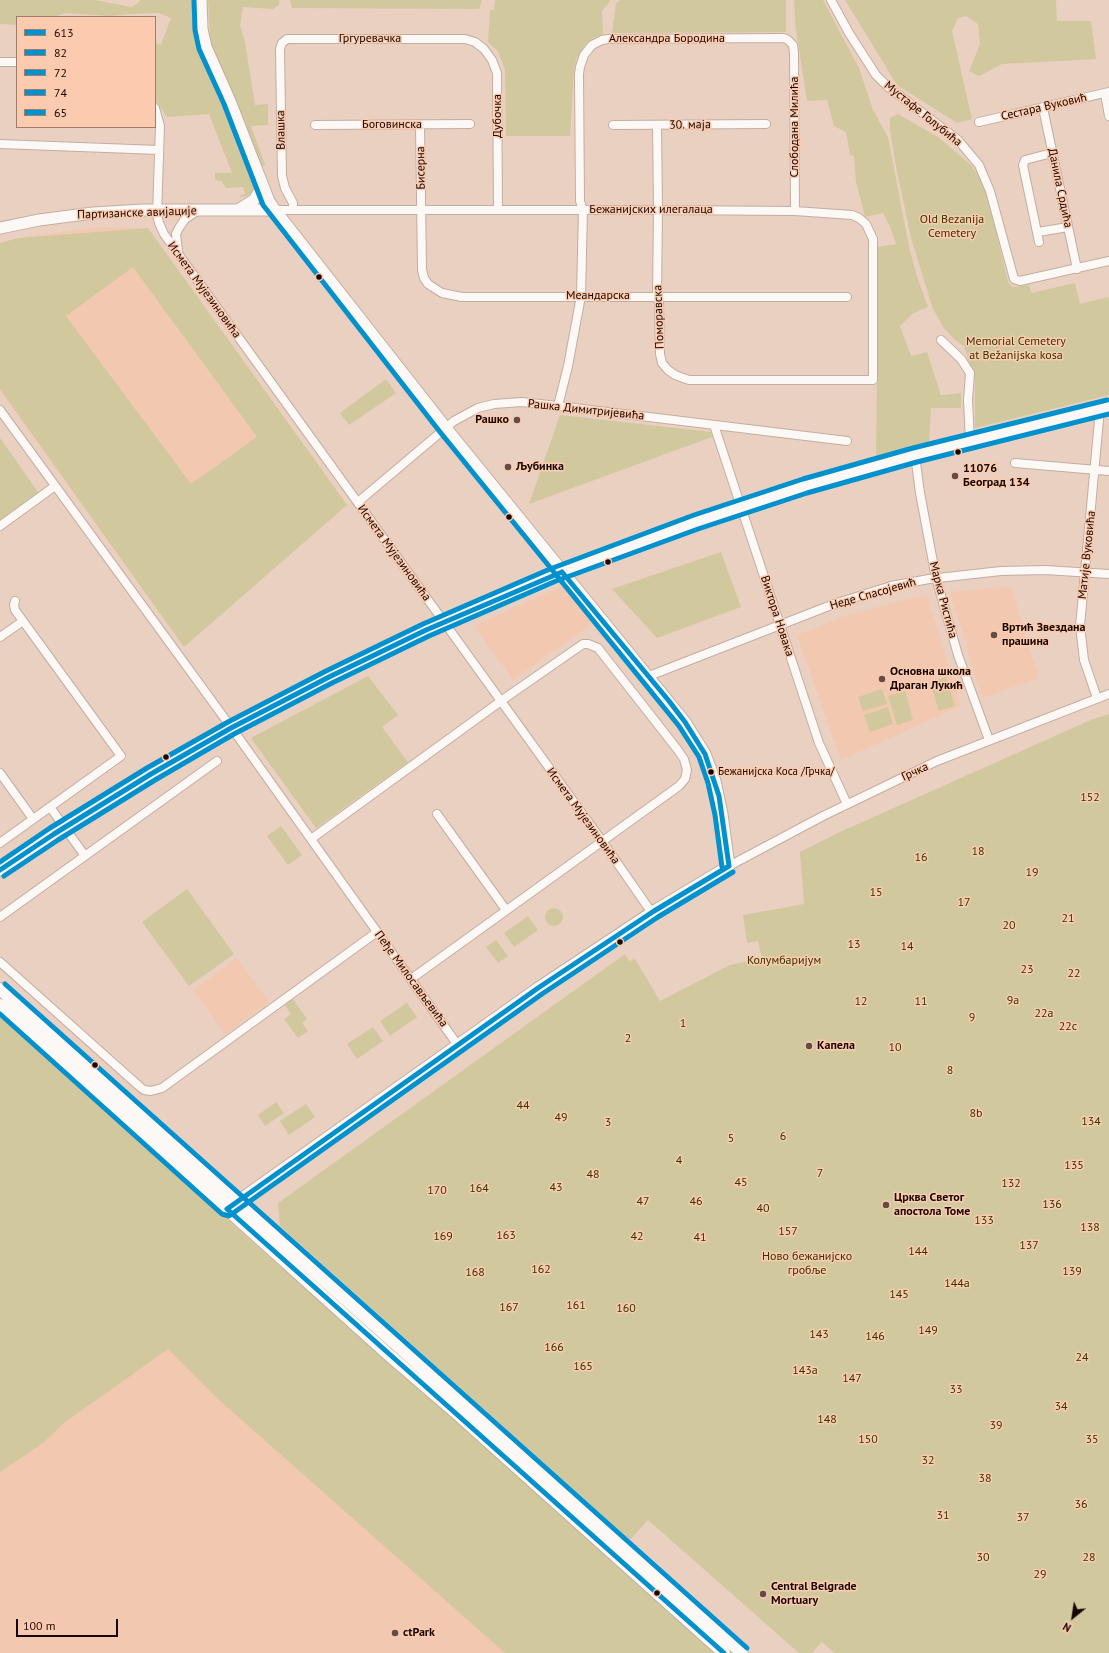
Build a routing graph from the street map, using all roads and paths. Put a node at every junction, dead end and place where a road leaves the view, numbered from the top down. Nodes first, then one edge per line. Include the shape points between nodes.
1 (201, 0) edge
2 (830, 0) edge
3 (465, 39) joint
4 (791, 43) joint
5 (280, 49) joint
6 (0, 62) edge
7 (16, 62) edge
8 (1107, 92) edge
9 (1043, 108) junction
10 (156, 112) edge
11 (1109, 116) edge
12 (979, 122) dead end
13 (470, 124) dead end
14 (766, 124) dead end
15 (315, 125) dead end
16 (420, 125) junction
17 (614, 125) dead end
18 (657, 126) junction
19 (0, 144) edge
20 (160, 150) junction
21 (1052, 153) junction
22 (263, 185) junction
23 (157, 210) junction
24 (199, 210) junction
25 (238, 210) junction
26 (275, 210) junction
27 (293, 210) junction
28 (422, 210) junction
29 (498, 210) junction
30 (583, 210) junction
31 (658, 210) junction
32 (795, 211) junction
33 (1068, 227) junction
34 (0, 228) edge
35 (1038, 232) junction
36 (1039, 242) dead end
37 (178, 255) junction
38 (1109, 261) edge
39 (1077, 269) junction
40 (581, 296) junction
41 (657, 296) junction
42 (847, 297) dead end
43 (941, 340) dead end
44 (873, 380) joint
45 (558, 406) junction
46 (1104, 408) edge
47 (0, 410) edge
48 (714, 425) junction
49 (446, 428) junction
50 (847, 441) dead end
51 (970, 441) junction
52 (915, 455) junction
53 (1015, 463) dead end
54 (1095, 469) junction
55 (1109, 471) edge
56 (55, 486) junction
57 (358, 502) junction
58 (741, 506) junction
59 (0, 526) edge
60 (562, 572) junction
61 (1085, 572) junction
62 (1109, 574) edge
63 (936, 578) junction
64 (15, 601) dead end
65 (23, 620) junction
66 (444, 622) junction
67 (780, 624) junction
68 (0, 637) edge
69 (649, 676) junction
70 (1109, 694) edge
71 (1097, 698) junction
72 (501, 702) junction
73 (231, 728) junction
74 (989, 740) junction
75 (217, 761) dead end
76 (0, 774) edge
77 (847, 804) junction
78 (50, 807) junction
79 (437, 814) dead end
80 (33, 819) junction
81 (64, 828) junction
82 (310, 839) junction
83 (602, 841) junction
84 (0, 843) edge
85 (85, 856) junction
86 (729, 866) junction
87 (0, 870) edge
88 (506, 910) junction
89 (652, 913) junction
90 (0, 917) edge
91 (377, 932) junction
92 (0, 962) edge
93 (411, 979) junction
94 (0, 989) edge
95 (0, 1005) edge
96 (458, 1044) junction
97 (232, 1206) junction
98 (458, 1407) junction
99 (724, 1653) edge
100 (742, 1653) edge

1 - 22 main road via 202,29 206,47
2 - 39 street, Мустафе Голубића via 876,75 958,140 979,165 990,191 1016,280
3 - 5 street, Гргуревачка via 287,39
3 - 29 street, Дубочка via 476,42 484,49 497,73
4 - 30 street, Александра Бородина via 784,38 608,39 588,48 579,74 580,201
4 - 32 street, Слободана Милића via 794,53
5 - 27 street, Влашка via 283,181 293,203
6 - 7 street
8 - 9 street, Сестара Вуковић
8 - 11 street
9 - 12 street, Сестара Вуковић
9 - 21 street, Данила Срдића
10 - 20 street, Исмета Мујезиновића via 160,126
13 - 16 street, Боговинска
14 - 18 street, 30. маја
15 - 16 street, Боговинска
16 - 28 street, Бисерна
17 - 18 street, 30. маја
18 - 31 street, Поморавска
19 - 20 street
20 - 23 street, Исмета Мујезиновића
21 - 33 street, Данила Срдића
21 - 35 street via 1025,160 1023,165
22 - 25 main road via 254,200
22 - 26 main road
23 - 24 main road, Партизанске авијације
23 - 34 main road, Партизанске авијације via 79,214
23 - 37 street, Исмета Мујезиновића via 160,226
24 - 25 main road, Партизанске авијације
24 - 37 street via 185,219 176,234
25 - 26 main road, Партизанске авијације
26 - 27 street, Бежанијских илегалаца
26 - 49 main road
27 - 28 street, Бежанијских илегалаца
28 - 29 street, Бежанијских илегалаца
28 - 40 street, Меандарска via 422,270 424,278 442,293 462,297
29 - 30 street, Бежанијских илегалаца
30 - 31 street, Бежанијских илегалаца
30 - 40 street, Александра Бородина
31 - 32 street, Бежанијских илегалаца
31 - 41 street, Поморавска
32 - 44 street, Бежанијских илегалаца via 852,215 862,220 870,232 873,243
33 - 35 street
33 - 39 street, Данила Срдића
35 - 36 street
37 - 57 street, Исмета Мујезиновића
38 - 39 street
40 - 41 street, Меандарска
40 - 45 street, Александра Бородина
41 - 42 street, Меандарска
41 - 44 street, Поморавска via 662,363 681,378
43 - 51 street via 961,359 970,373
45 - 48 street, Рашка Димитријевића
45 - 49 street, Рашка Димитријевића via 522,402 494,404 478,408
46 - 51 main road
46 - 54 street, Матије Вуковића
47 - 56 street, Пеђе Милосављевића
48 - 50 street, Рашка Димитријевића
48 - 58 street, Виктора Новака
49 - 57 street, Рашка Димитријевића
49 - 60 main road
51 - 52 main road
52 - 58 main road
52 - 63 street, Марка Ристића
53 - 54 street
54 - 55 street
54 - 61 street, Матије Вуковића
56 - 59 street
56 - 73 street, Пеђе Милосављевића
57 - 66 street, Исмета Мујезиновића
58 - 60 main road
58 - 67 street, Виктора Новака
60 - 66 main road
60 - 69 main road
61 - 62 street, Неде Спасојевић
61 - 63 street, Неде Спасојевић via 1001,571
61 - 71 street, Матије Вуковића via 1080,631 1084,660
63 - 67 street, Неде Спасојевић via 891,586
63 - 74 street, Марка Ристића via 958,655
64 - 65 street via 15,610
65 - 68 street
65 - 78 street via 121,756
66 - 72 street, Исмета Мујезиновића
66 - 73 main road via 328,677
67 - 69 street, Неде Спасојевић
67 - 77 street, Виктора Новака via 819,743
69 - 86 main road via 685,722 705,754 719,796
70 - 71 street, Грчка
71 - 74 street, Грчка
72 - 82 street
72 - 83 street, Исмета Мујезиновића
72 - 83 street via 575,649 588,644 598,648 677,749 686,765 683,782
73 - 81 main road
73 - 82 street, Пеђе Милосављевића
74 - 77 street, Грчка
75 - 85 street
76 - 80 street
77 - 86 street, Грчка
78 - 80 street
78 - 81 street
79 - 88 street
80 - 84 street
81 - 85 street
81 - 87 main road
82 - 91 street, Пеђе Милосављевића
83 - 88 street
83 - 89 street, Исмета Мујезиновића
85 - 90 street
86 - 89 main road
88 - 93 street
89 - 96 main road
91 - 92 street via 162,1088 151,1091 139,1086
91 - 93 street, Пеђе Милосављевића
93 - 96 street, Пеђе Милосављевића
94 - 97 main road
95 - 97 main road
96 - 97 main road
97 - 98 main road
98 - 99 main road
98 - 100 main road

